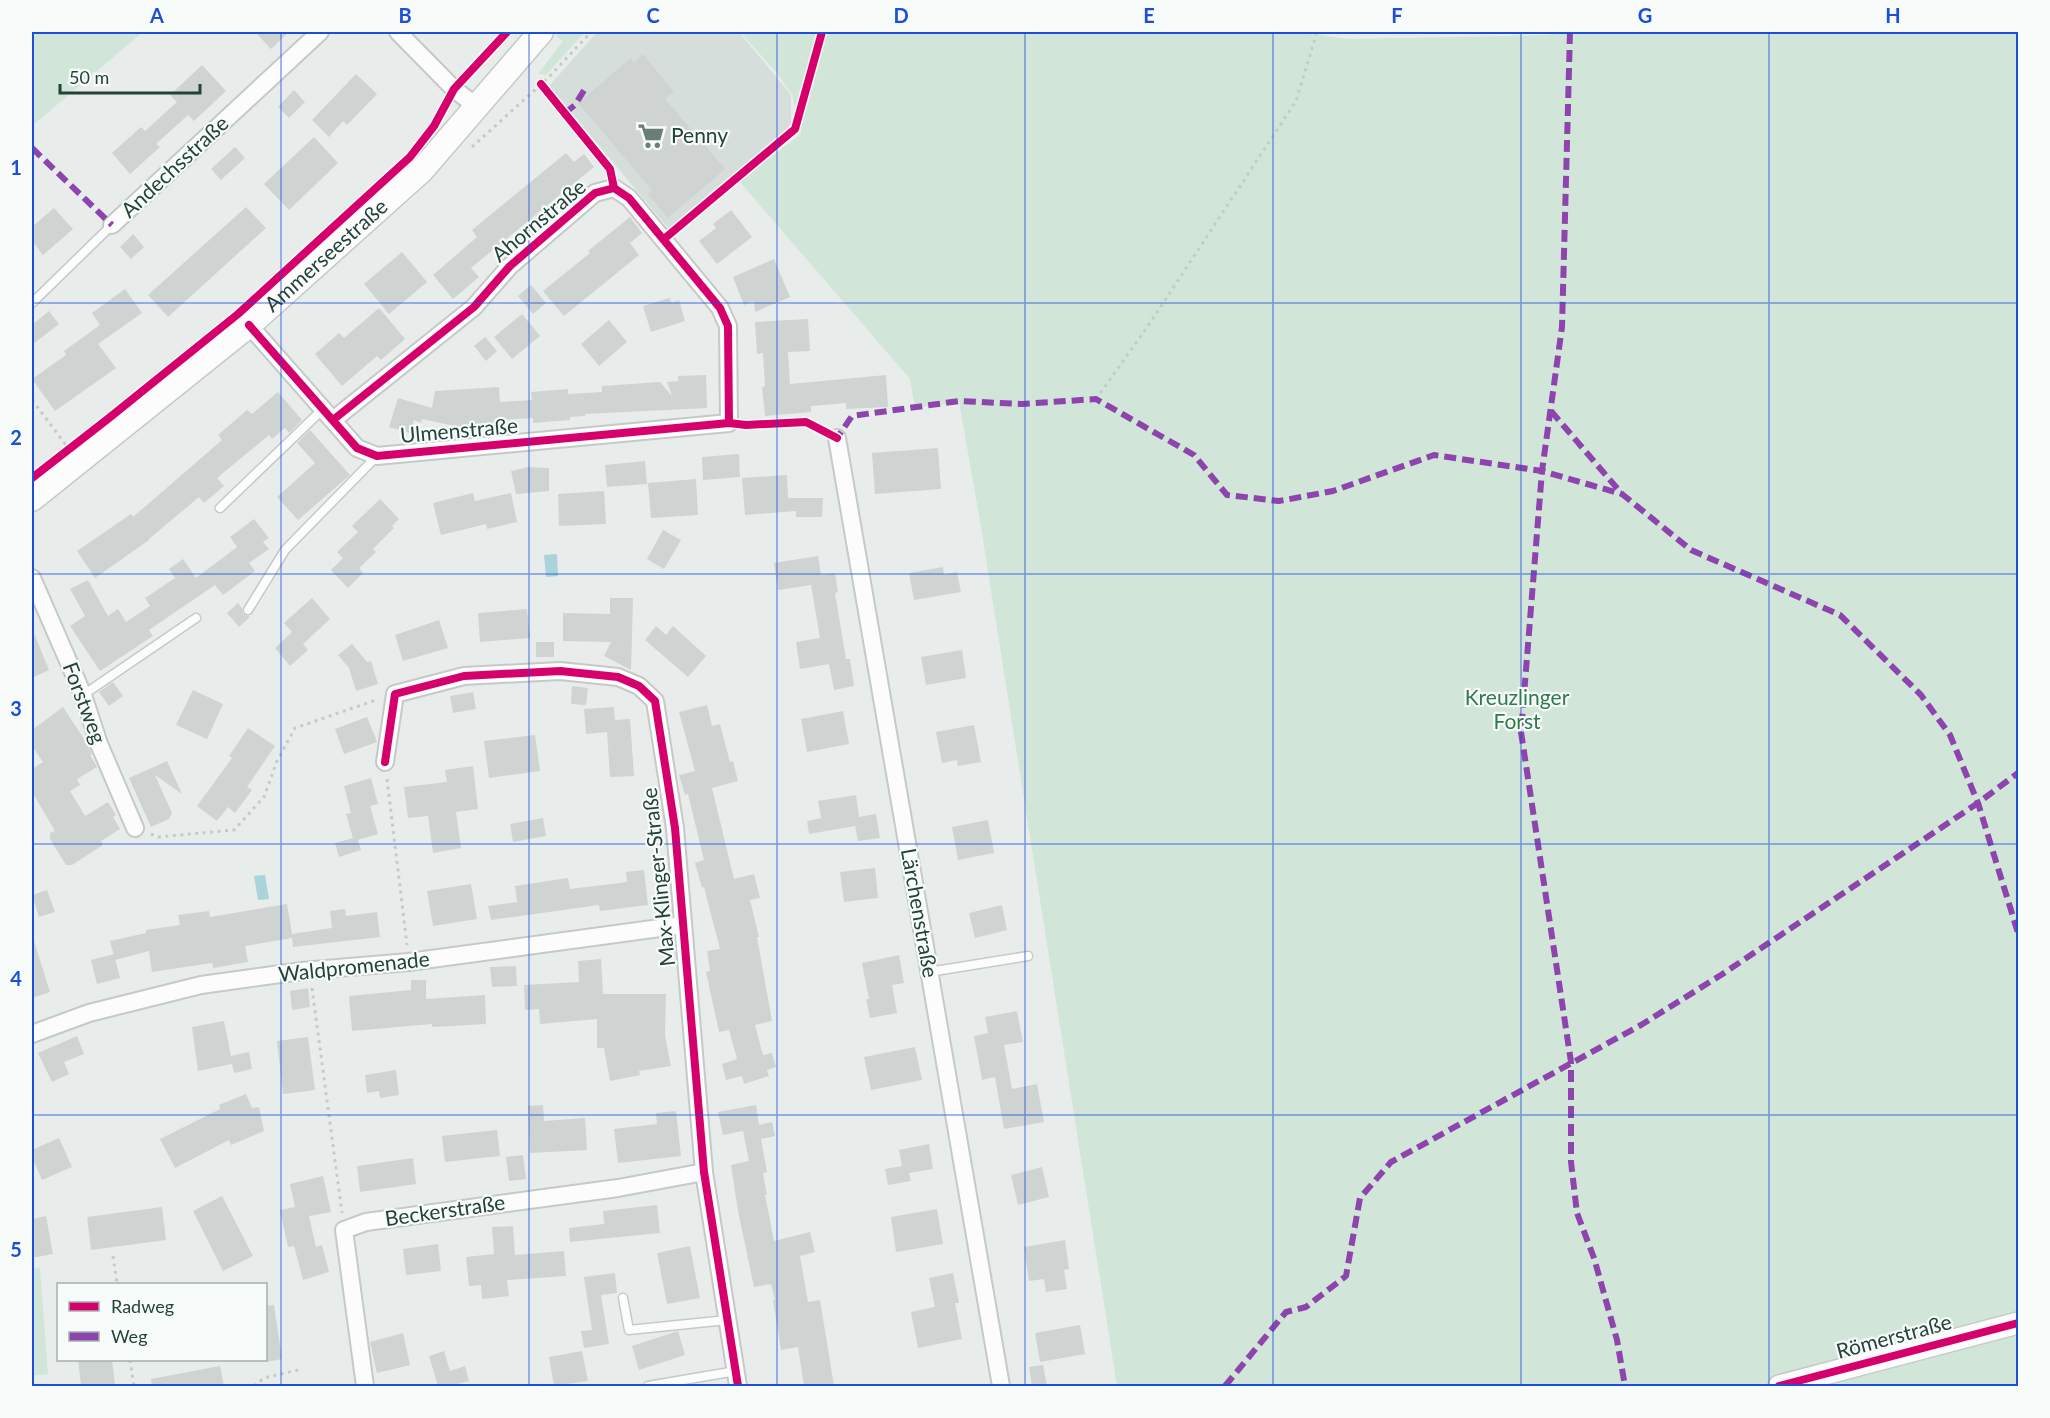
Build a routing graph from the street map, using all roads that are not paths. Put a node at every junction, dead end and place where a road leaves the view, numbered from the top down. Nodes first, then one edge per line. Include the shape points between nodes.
1 (320, 32) edge
2 (398, 32) edge
3 (541, 32) edge
4 (477, 107) junction
5 (112, 225) joint
6 (32, 303) edge
7 (249, 324) junction
8 (328, 415) junction
9 (729, 423) joint
10 (837, 438) dead end
11 (377, 456) junction
12 (32, 499) edge
13 (220, 508) dead end
14 (32, 578) edge
15 (248, 610) dead end
16 (196, 618) dead end
17 (83, 695) junction
18 (385, 762) road end
19 (135, 828) road end
20 (682, 925) junction
21 (1028, 956) dead end
22 (929, 972) junction
23 (32, 1034) edge
24 (704, 1172) junction
25 (623, 1298) dead end
26 (727, 1320) junction
27 (2019, 1323) edge
28 (737, 1379) edge
29 (365, 1386) edge
30 (648, 1386) edge
31 (1001, 1386) edge
32 (1779, 1386) edge

1 - 5 street, Andechsstraße
2 - 4 street
3 - 4 main road, Ammerseestraße
4 - 7 main road, Ammerseestraße via 422,170
5 - 6 lane, Andechsstraße
7 - 8 street, Ulmenstraße
7 - 12 main road, Ammerseestraße
8 - 9 street, Ahornstraße via 474,307 510,266 596,193 614,188 629,198 720,308 728,326
8 - 11 street, Ulmenstraße via 357,448
8 - 13 lane
9 - 11 street, Ulmenstraße
10 - 22 street, Lärchenstraße
11 - 15 lane via 285,550
14 - 17 street, Forstweg
16 - 17 lane
17 - 19 street, Forstweg
18 - 20 street, Max-Klinger-Straße via 395,694 464,676 560,671 618,677 639,686 655,701 675,828
20 - 23 street, Waldpromenade via 201,985 89,1013
20 - 24 street, Max-Klinger-Straße
21 - 22 lane
22 - 31 street, Lärchenstraße
24 - 26 street, Max-Klinger-Straße
24 - 29 street, Beckerstraße via 618,1188 366,1222 344,1230
25 - 26 lane via 629,1330
26 - 28 street, Max-Klinger-Straße
27 - 32 street, Römerstraße
28 - 30 lane

